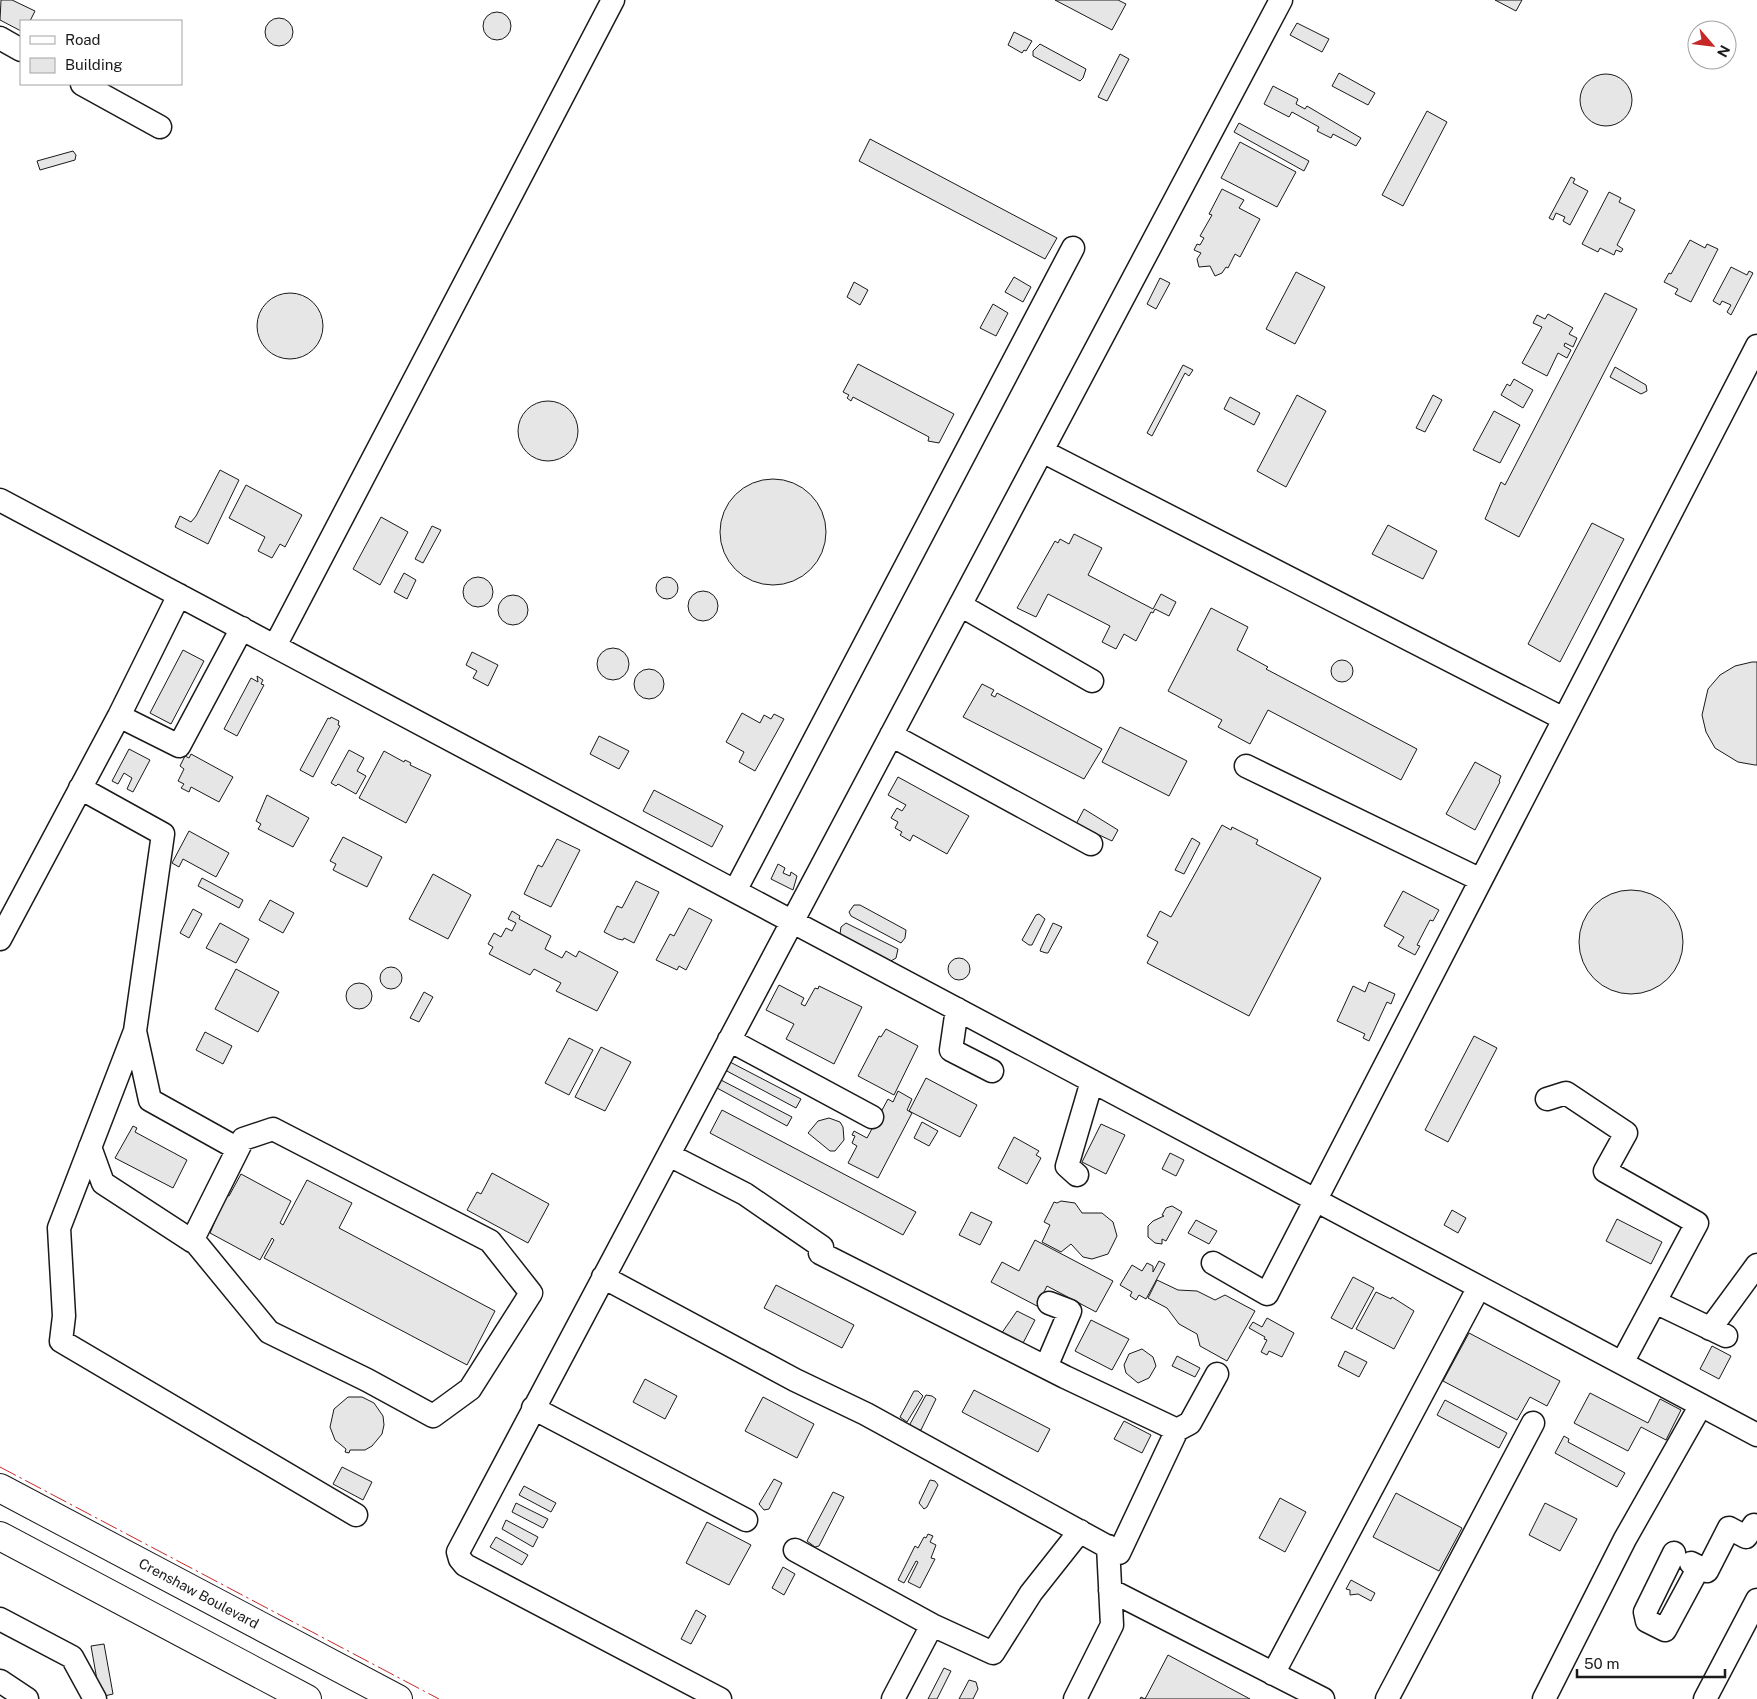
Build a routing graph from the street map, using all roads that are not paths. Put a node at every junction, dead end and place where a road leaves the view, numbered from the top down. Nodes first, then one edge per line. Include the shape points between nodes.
1 (613, 0) edge
2 (1281, 0) edge
3 (0, 38) edge
4 (20, 49) edge
5 (84, 85) edge
6 (160, 127) dead end
7 (1073, 248) dead end
8 (1757, 346) edge
9 (1042, 451) junction
10 (0, 500) edge
11 (179, 595) junction
12 (960, 605) junction
13 (242, 628) junction
14 (276, 646) junction
15 (1092, 681) dead end
16 (119, 716) junction
17 (1564, 719) junction
18 (891, 735) junction
19 (1246, 766) dead end
20 (80, 788) junction
21 (1091, 844) dead end
22 (1481, 880) junction
23 (734, 891) junction
24 (793, 922) junction
25 (0, 939) edge
26 (957, 1009) junction
27 (135, 1031) junction
28 (729, 1040) junction
29 (992, 1071) dead end
30 (1092, 1081) junction
31 (1547, 1099) dead end
32 (872, 1117) dead end
33 (90, 1147) junction
34 (238, 1149) junction
35 (669, 1154) junction
36 (1077, 1175) dead end
37 (1315, 1200) junction
38 (192, 1241) junction
39 (1213, 1263) dead end
40 (1757, 1266) edge
41 (603, 1277) junction
42 (1480, 1287) junction
43 (1655, 1302) junction
44 (1049, 1303) dead end
45 (1622, 1363) junction
46 (1046, 1368) junction
47 (1217, 1374) dead end
48 (1701, 1405) junction
49 (533, 1408) junction
50 (1533, 1424) dead end
51 (1177, 1430) junction
52 (1757, 1435) edge
53 (0, 1488) edge
54 (356, 1515) dead end
55 (746, 1520) dead end
56 (1757, 1527) edge
57 (1080, 1531) junction
58 (0, 1536) edge
59 (1108, 1546) junction
60 (795, 1550) dead end
61 (1699, 1567) junction
62 (1110, 1590) junction
63 (1757, 1600) edge
64 (6, 1621) edge
65 (932, 1625) junction
66 (1273, 1674) junction
67 (0, 1681) edge
68 (294, 1696) edge
69 (27, 1699) edge
70 (95, 1699) edge
71 (398, 1699) edge
72 (720, 1699) edge
73 (893, 1699) edge
74 (1075, 1699) edge
75 (1323, 1699) edge
76 (1387, 1699) edge
77 (1544, 1699) edge
78 (1705, 1699) edge

1 - 14 lane
2 - 9 lane
3 - 4 lane
5 - 6 lane
7 - 23 lane
8 - 17 lane
9 - 12 lane
9 - 17 lane
10 - 11 lane
11 - 13 lane
11 - 16 lane
12 - 15 lane
12 - 18 lane
13 - 14 lane
13 - 16 lane via 179,746
14 - 23 lane
16 - 20 lane
17 - 22 lane
18 - 21 lane
18 - 24 lane
19 - 22 lane
20 - 25 lane
20 - 27 lane via 164,834
22 - 37 lane
23 - 24 lane
24 - 26 lane
24 - 28 lane
26 - 29 lane via 951,1050
26 - 30 lane
27 - 33 lane
27 - 34 lane via 150,1100
28 - 32 lane
28 - 35 lane
30 - 36 lane via 1067,1166
30 - 37 lane
31 - 43 lane via 1566,1093 1626,1133 1605,1171 1697,1223
33 - 38 lane via 103,1183
33 - 54 lane via 59,1228 64,1316 61,1341
34 - 38 lane
34 - 38 lane via 243,1139 273,1128 490,1241 531,1293 470,1389 433,1416 269,1332
35 - 41 lane
35 - 46 lane via 745,1194 822,1247 820,1253
37 - 39 lane via 1267,1294
37 - 42 lane
40 - 43 lane via 1718,1332
41 - 49 lane
41 - 57 lane via 794,1380 866,1414
42 - 45 lane
42 - 66 lane
43 - 45 lane
44 - 46 lane via 1070,1312
45 - 48 lane
46 - 51 lane
47 - 51 lane via 1190,1422
48 - 52 lane
48 - 77 lane via 1625,1539
49 - 55 lane
49 - 72 lane via 461,1544 460,1559 465,1565
50 - 76 lane
51 - 59 lane via 1119,1553
53 - 71 main road, Crenshaw Boulevard
56 - 61 lane via 1754,1525 1746,1537 1729,1528 1707,1571
57 - 59 lane
57 - 65 lane via 1031,1593 993,1653
58 - 68 main road
59 - 62 lane
60 - 65 lane
61 - 61 lane via 1670,1551 1645,1612 1647,1622 1665,1630
62 - 66 lane
62 - 74 lane via 1112,1625
63 - 78 lane
64 - 70 lane via 72,1657
65 - 73 lane
66 - 75 lane
67 - 69 lane

